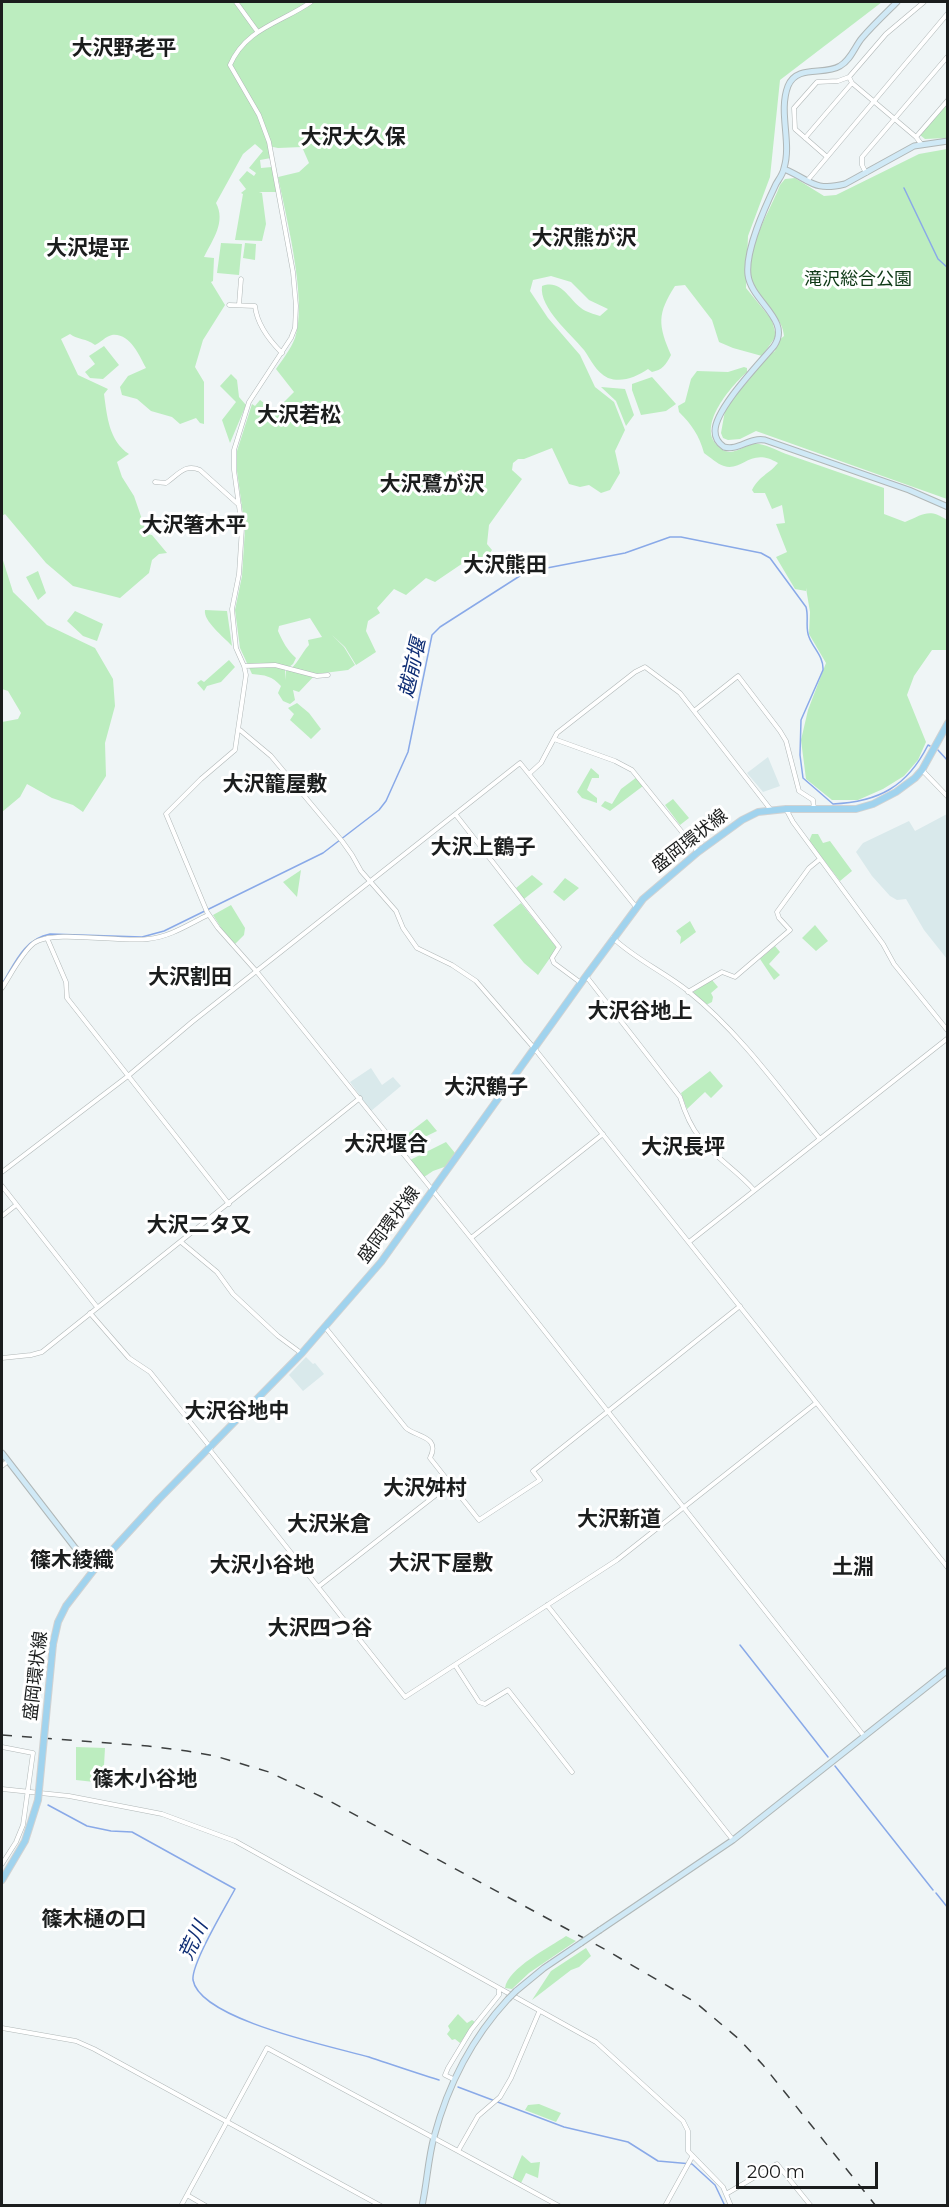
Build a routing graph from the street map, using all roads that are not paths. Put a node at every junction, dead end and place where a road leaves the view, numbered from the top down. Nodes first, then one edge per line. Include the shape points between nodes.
1 (236, 2) edge
2 (311, 2) edge
3 (897, 2) edge
4 (924, 2) edge
5 (948, 13) edge
6 (946, 19) edge
7 (257, 31) junction
8 (948, 56) edge
9 (849, 77) junction
10 (852, 83) junction
11 (873, 100) junction
12 (948, 100) edge
13 (895, 119) junction
14 (916, 137) junction
15 (805, 138) junction
16 (948, 141) edge
17 (922, 145) junction
18 (826, 156) junction
19 (784, 169) junction
20 (866, 172) junction
21 (807, 181) junction
22 (241, 279) dead end
23 (229, 305) dead end
24 (239, 305) junction
25 (282, 353) junction
26 (155, 482) dead end
27 (240, 506) junction
28 (948, 507) edge
29 (244, 666) junction
30 (328, 675) dead end
31 (694, 711) junction
32 (948, 723) edge
33 (240, 730) junction
34 (554, 739) junction
35 (922, 770) junction
36 (530, 773) junction
37 (948, 797) edge
38 (786, 809) junction
39 (814, 809) junction
40 (771, 810) junction
41 (456, 815) junction
42 (698, 852) junction
43 (820, 859) junction
44 (371, 883) junction
45 (636, 907) junction
46 (207, 912) junction
47 (47, 938) junction
48 (613, 938) junction
49 (257, 972) junction
50 (586, 976) junction
51 (581, 983) junction
52 (2, 988) edge
53 (688, 992) junction
54 (948, 1031) edge
55 (948, 1038) edge
56 (534, 1048) junction
57 (128, 1076) junction
58 (360, 1098) junction
59 (603, 1134) junction
60 (820, 1139) junction
61 (2, 1172) edge
62 (2, 1186) edge
63 (754, 1190) junction
64 (432, 1192) junction
65 (229, 1204) junction
66 (16, 1205) junction
67 (2, 1216) edge
68 (471, 1238) junction
69 (181, 1242) junction
70 (689, 1243) junction
71 (740, 1306) junction
72 (97, 1307) junction
73 (90, 1313) junction
74 (325, 1327) junction
75 (302, 1353) junction
76 (2, 1358) edge
77 (816, 1403) junction
78 (607, 1412) junction
79 (210, 1449) junction
80 (2, 1453) edge
81 (8, 1461) junction
82 (2, 1466) edge
83 (450, 1484) junction
84 (683, 1508) junction
85 (948, 1568) edge
86 (93, 1570) junction
87 (318, 1587) junction
88 (547, 1605) junction
89 (454, 1665) junction
90 (948, 1670) edge
91 (864, 1736) junction
92 (2, 1747) edge
93 (572, 1772) dead end
94 (2, 1789) edge
95 (28, 1791) junction
96 (733, 1840) junction
97 (2, 1864) edge
98 (2, 1880) edge
99 (498, 1989) junction
100 (539, 2012) junction
101 (2, 2028) edge
102 (453, 2079) junction
103 (227, 2122) junction
104 (434, 2138) junction
105 (458, 2151) junction
106 (690, 2160) junction
107 (726, 2194) junction
108 (187, 2195) junction
109 (181, 2205) edge
110 (206, 2205) edge
111 (381, 2205) edge
112 (422, 2205) edge
113 (559, 2205) edge
114 (664, 2205) edge
115 (731, 2205) edge
116 (811, 2205) edge

1 - 7 street
2 - 7 street
3 - 19 street via 861,39 845,63 831,70 795,76 788,85
4 - 9 street via 886,34
5 - 6 street
6 - 11 street
7 - 25 street via 230,65 266,130 284,216 296,306 295,328
8 - 13 street
9 - 10 street
9 - 15 street via 817,82 794,108 794,128
10 - 11 street
10 - 15 street
11 - 13 street
11 - 18 street
12 - 14 street
13 - 14 street
13 - 20 street via 862,158
14 - 17 street
15 - 18 street
16 - 17 street
17 - 20 street
18 - 21 street
19 - 21 street
19 - 28 street via 756,235 748,272 750,285 774,317 780,336 718,417 716,439 729,448 750,440 765,440
20 - 21 street via 835,187 816,186
22 - 24 street
23 - 24 street
24 - 25 street via 255,306 256,318
25 - 27 street via 249,402 234,450
26 - 27 street via 166,483 194,467
27 - 29 street via 239,574 232,609 236,648
29 - 30 street via 276,665 316,676
29 - 33 street
31 - 34 street via 680,693 645,667 556,733
31 - 39 street via 738,676 786,741 799,791 813,800
31 - 40 street
32 - 35 main road, 盛岡環状線
33 - 44 street via 271,756
33 - 46 street via 235,750 166,814
34 - 36 street via 542,763
34 - 42 street via 632,770
35 - 37 street
35 - 39 main road, 盛岡環状線 via 873,804 856,809
36 - 41 street via 520,763
36 - 45 street
38 - 39 main road, 盛岡環状線
38 - 40 main road, 盛岡環状線
38 - 43 street
40 - 42 main road, 盛岡環状線 via 742,820
41 - 44 street
41 - 51 street via 559,947 552,958 554,963
42 - 45 main road, 盛岡環状線
43 - 53 street via 808,868 777,912 790,930 735,977 722,972
43 - 54 street via 894,964
44 - 49 street
44 - 56 street via 396,911 417,948 476,981
45 - 48 main road, 盛岡環状線
46 - 47 street via 168,935 152,939
46 - 49 street
47 - 52 street via 32,944
47 - 57 street via 66,982 67,998
48 - 50 main road, 盛岡環状線
48 - 53 street
49 - 57 street
49 - 58 street
50 - 51 main road, 盛岡環状線
50 - 63 street via 680,1097 698,1137
51 - 56 main road, 盛岡環状線
53 - 60 street via 741,1040
55 - 60 street
56 - 59 street
56 - 64 main road, 盛岡環状線
57 - 61 street
57 - 65 street
58 - 64 street
58 - 65 street
59 - 68 street
59 - 70 street
60 - 63 street
62 - 66 street
63 - 70 street
64 - 68 street
64 - 74 main road, 盛岡環状線 via 381,1262
65 - 69 street
66 - 67 street
66 - 72 street
68 - 78 street
69 - 72 street
69 - 75 street via 217,1272 233,1294 278,1336
70 - 71 street
71 - 77 street
71 - 78 street
72 - 73 street
73 - 76 street via 37,1354
73 - 79 street via 129,1358 150,1372
74 - 75 main road, 盛岡環状線
74 - 83 street via 406,1428 431,1443 430,1458
75 - 79 main road, 盛岡環状線
77 - 84 street
77 - 85 street
78 - 83 street via 533,1471 540,1480 479,1520
78 - 84 street
79 - 86 main road, 盛岡環状線
79 - 87 street
80 - 81 street
81 - 82 street
81 - 86 street
83 - 87 street
84 - 88 street via 617,1560
84 - 91 street
86 - 98 main road, 盛岡環状線, bridge via 58,1622 38,1800 25,1841
87 - 89 street via 405,1697
88 - 89 street
88 - 96 street
89 - 93 street via 479,1702 485,1704 508,1690
90 - 91 street
91 - 96 street
92 - 95 street via 33,1753
94 - 95 street
95 - 97 street via 23,1825
95 - 99 street via 162,1814 235,1840
96 - 102 street, bridge via 516,1991 479,2034
99 - 100 street
99 - 102 street via 499,1995 448,2068 446,2075
100 - 105 street via 511,2078 497,2100 478,2116
100 - 106 street via 596,2042 678,2115 686,2126
101 - 103 street via 76,2041
102 - 104 street
103 - 104 street via 267,2048
103 - 108 street
103 - 111 street
104 - 105 street
104 - 112 street
105 - 113 street
106 - 107 street via 723,2187
106 - 114 street
107 - 115 street
107 - 116 street via 777,2164
108 - 109 street
108 - 110 street

